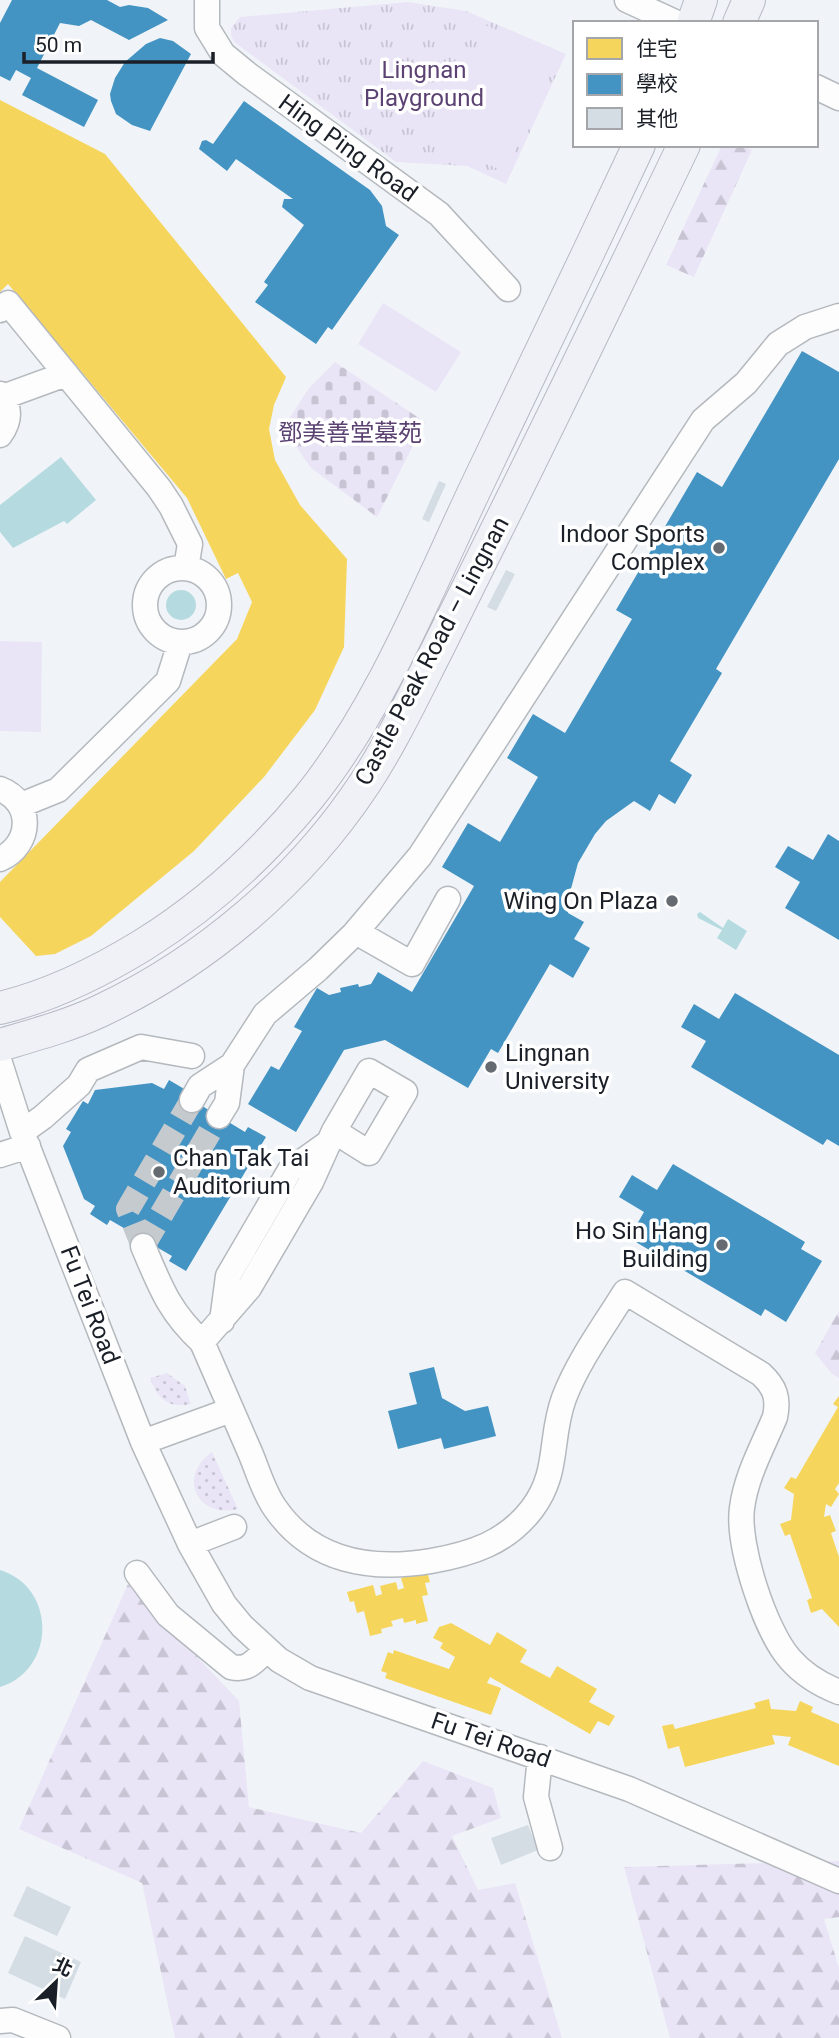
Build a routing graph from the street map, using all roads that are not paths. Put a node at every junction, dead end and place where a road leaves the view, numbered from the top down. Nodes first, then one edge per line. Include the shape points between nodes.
1 (207, 0) edge
2 (627, 0) edge
3 (701, 0) edge
4 (749, 0) edge
5 (673, 21) edge
6 (694, 21) edge
7 (740, 21) edge
8 (818, 88) edge
9 (839, 98) edge
10 (638, 147) edge
11 (683, 147) edge
12 (508, 289) dead end
13 (0, 310) edge
14 (839, 316) edge
15 (66, 374) junction
16 (2, 396) edge
17 (0, 435) edge
18 (186, 568) junction
19 (180, 643) junction
20 (0, 789) edge
21 (22, 805) junction
22 (0, 859) edge
23 (448, 899) dead end
24 (356, 932) junction
25 (0, 1008) edge
26 (0, 1045) edge
27 (192, 1056) dead end
28 (0, 1063) edge
29 (232, 1065) junction
30 (192, 1100) tunnel mouth
31 (219, 1116) tunnel mouth
32 (331, 1137) dead end
33 (25, 1139) junction
34 (0, 1155) edge
35 (143, 1246) dead end
36 (202, 1342) junction
37 (231, 1410) junction
38 (143, 1442) junction
39 (234, 1527) dead end
40 (190, 1544) junction
41 (137, 1573) dead end
42 (266, 1650) junction
43 (839, 1692) edge
44 (540, 1757) junction
45 (550, 1848) dead end
46 (839, 1881) edge
47 (0, 2021) edge
48 (58, 2038) edge

1 - 12 street, Hing Ping Road via 207,28 223,54 439,214
2 - 5 street
3 - 6 main road
4 - 7 main road
8 - 9 street
10 - 25 main road, Castle Peak Road – Lingnan via 387,673 310,796 246,867 171,928 92,974
11 - 26 main road, Castle Peak Road – Lingnan via 417,690 366,782 340,818 264,899 176,968 100,1011
13 - 15 street via 8,303
14 - 24 street via 805,327 778,344 746,383 698,428 449,814 389,896
15 - 16 street
15 - 18 street via 171,506 190,544
16 - 17 street via 8,417
18 - 19 street via 209,579 216,590 218,615 204,636
18 - 19 street via 163,573 145,602 146,614 158,634
19 - 21 street via 168,681 58,790
20 - 21 street
21 - 22 street via 26,817 21,842
23 - 24 street via 412,964
24 - 29 street via 265,1014
27 - 33 street via 141,1047 88,1070
28 - 33 street, Fu Tei Road
29 - 30 street via 200,1086
29 - 31 street via 227,1103
32 - 36 street via 290,1170 228,1276 222,1322
33 - 34 street
33 - 38 street, Fu Tei Road
35 - 36 street via 166,1301
36 - 37 street
37 - 38 street
37 - 43 street via 274,1506 316,1546 353,1562 382,1566 474,1552 513,1529 542,1494 554,1460 564,1397 625,1292 761,1374 776,1393 775,1417 742,1505 745,1551 779,1644 804,1672
38 - 40 street, Fu Tei Road
39 - 40 street
40 - 42 street, Fu Tei Road via 224,1604
41 - 42 street via 176,1623 231,1667 251,1665
42 - 44 street, Fu Tei Road via 333,1687
44 - 45 street via 536,1797
44 - 46 street, Fu Tei Road via 672,1806
47 - 48 street via 13,2020

